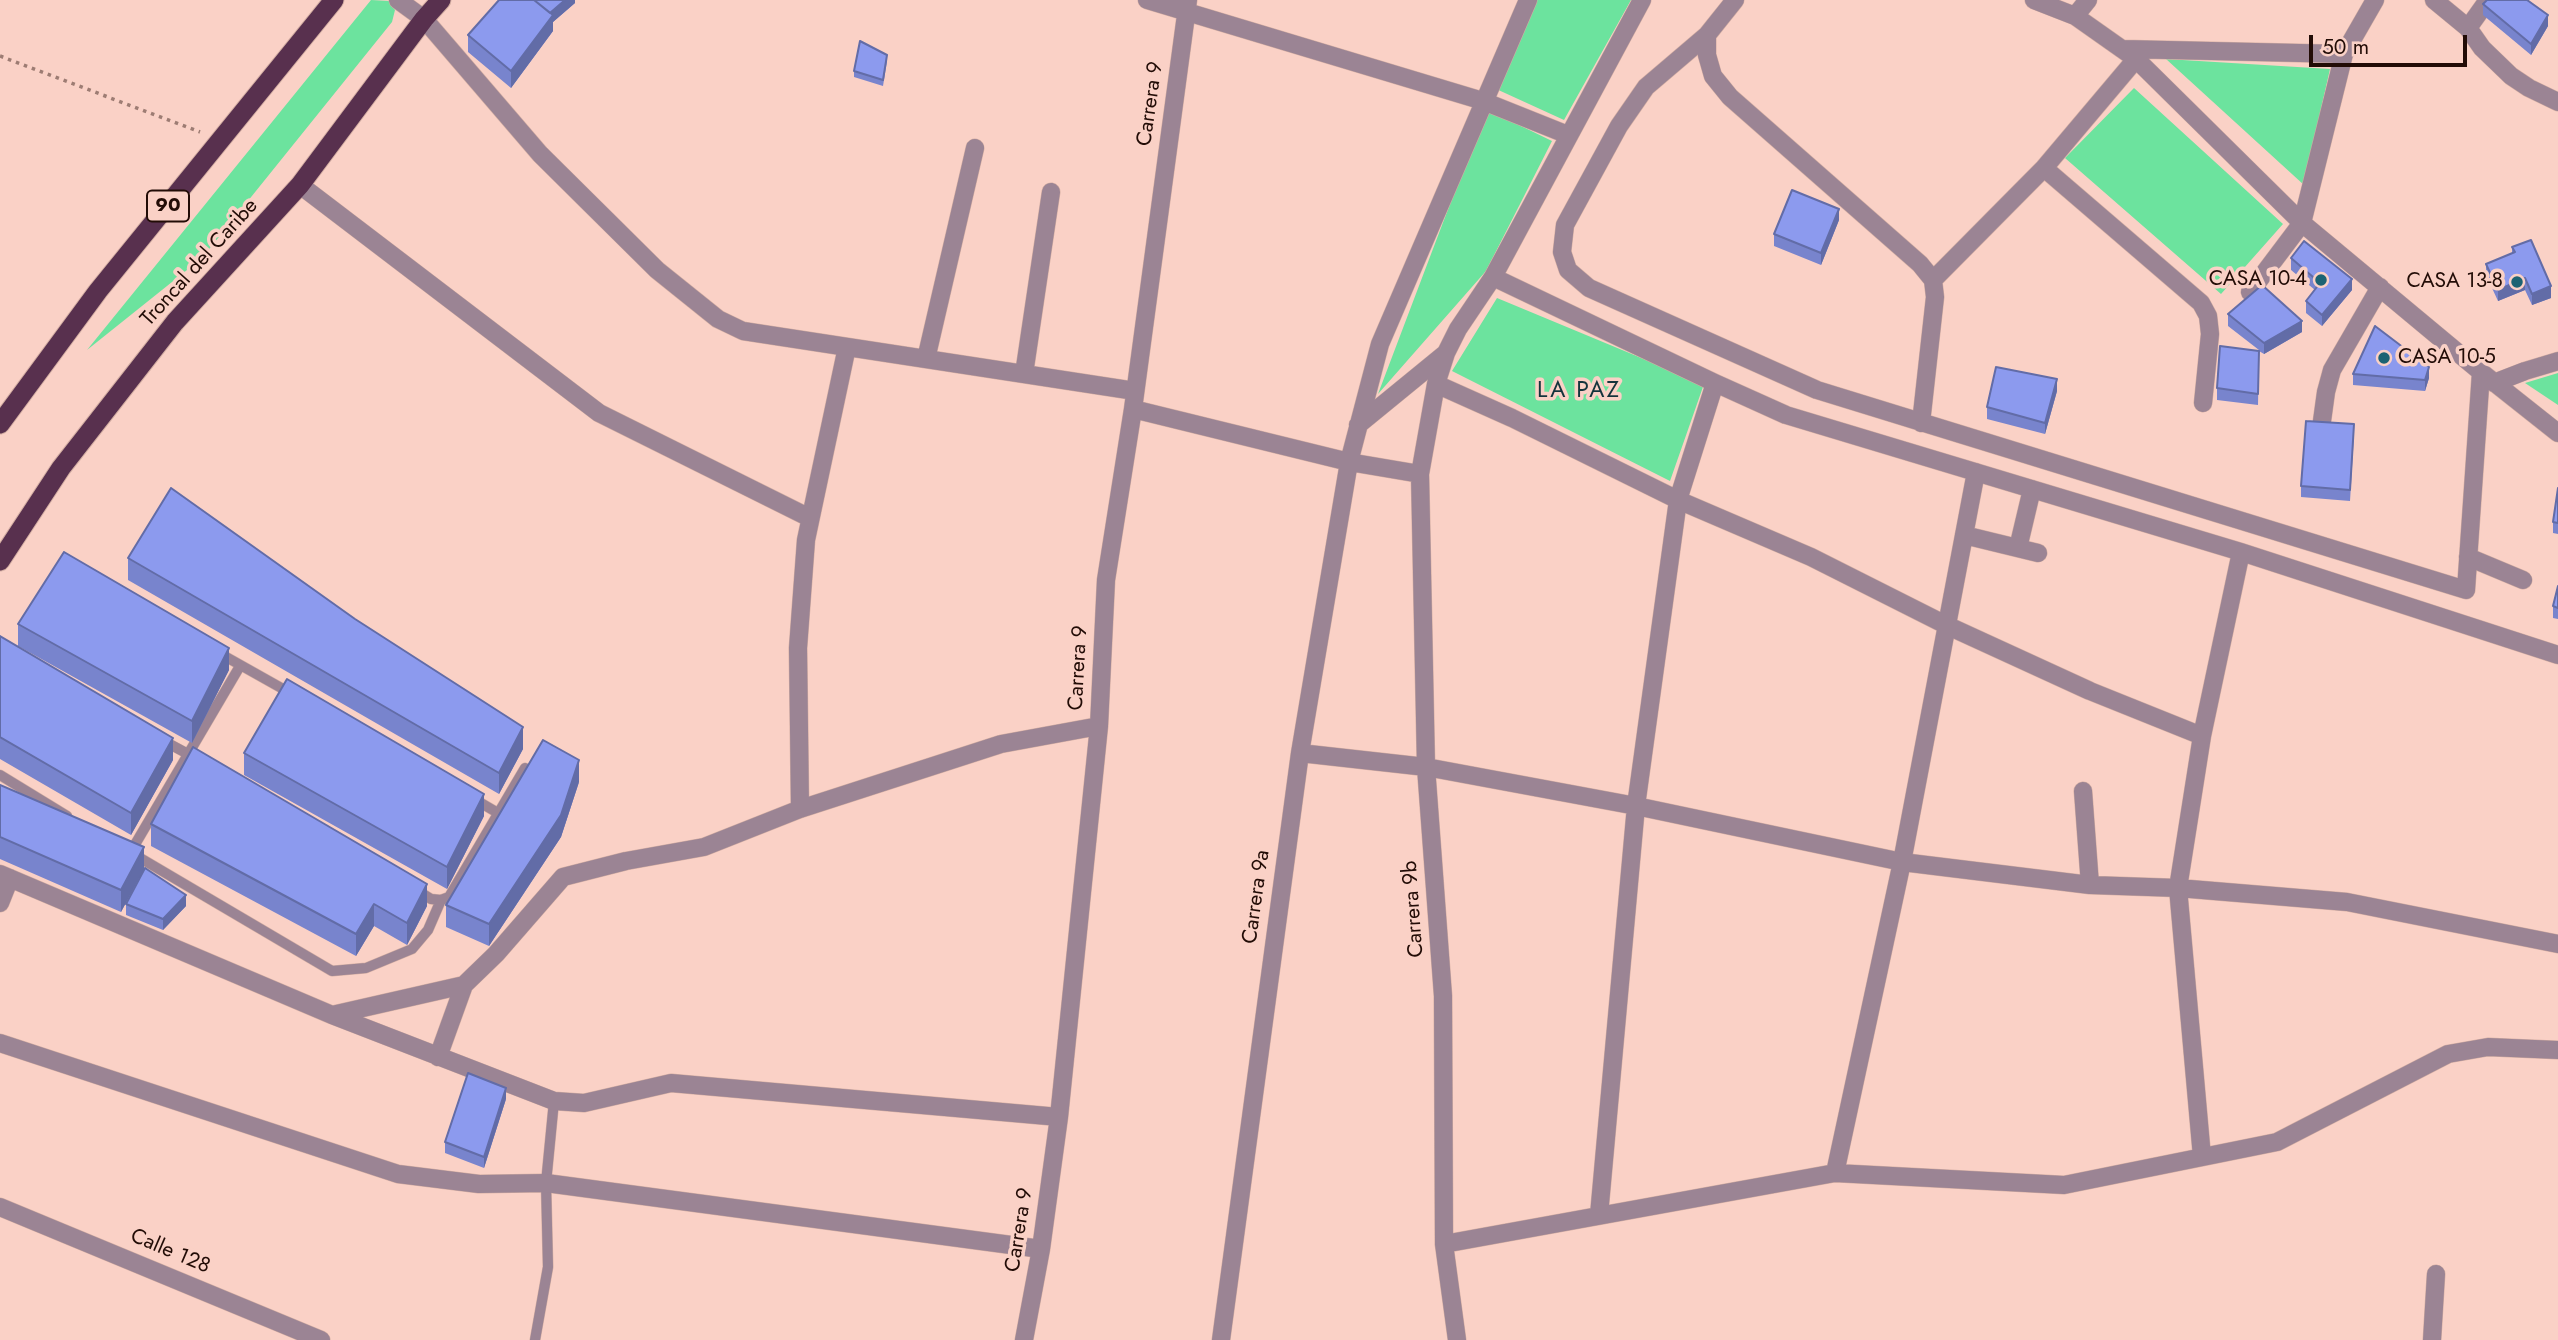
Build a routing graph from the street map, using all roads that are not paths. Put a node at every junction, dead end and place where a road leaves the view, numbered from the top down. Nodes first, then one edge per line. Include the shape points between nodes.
1 (334, 0) edge
2 (398, 0) edge
3 (441, 0) edge
4 (1147, 0) edge
5 (1528, 0) edge
6 (1642, 0) edge
7 (1735, 0) edge
8 (2034, 0) edge
9 (2088, 0) edge
10 (2375, 0) edge
11 (2434, 0) edge
12 (2488, 0) edge
13 (1188, 7) edge
14 (2075, 16) junction
15 (424, 19) junction
16 (2468, 28) junction
17 (1707, 35) junction
18 (2130, 54) junction
19 (2344, 54) junction
20 (1483, 101) junction
21 (2558, 102) edge
22 (1567, 135) junction
23 (975, 148) dead end
24 (2044, 168) junction
25 (300, 185) junction
26 (1051, 192) dead end
27 (2302, 223) junction
28 (1493, 277) junction
29 (1933, 280) junction
30 (2380, 287) junction
31 (2250, 292) edge
32 (847, 347) junction
33 (1446, 353) junction
34 (926, 359) junction
35 (2558, 361) edge
36 (1024, 374) junction
37 (2488, 377) junction
38 (1715, 383) junction
39 (1436, 384) junction
40 (1134, 400) junction
41 (2203, 403) dead end
42 (2322, 421) edge
43 (1921, 423) junction
44 (0, 424) edge
45 (1358, 425) junction
46 (2558, 433) edge
47 (1349, 462) junction
48 (1976, 472) junction
49 (1420, 474) junction
50 (2032, 489) junction
51 (1678, 500) junction
52 (810, 518) junction
53 (1964, 535) junction
54 (2018, 548) junction
55 (2241, 552) junction
56 (2038, 553) dead end
57 (2468, 557) junction
58 (0, 561) edge
59 (2523, 580) dead end
60 (1946, 625) junction
61 (206, 645) edge
62 (2558, 655) edge
63 (240, 666) junction
64 (300, 698) edge
65 (1099, 726) junction
66 (153, 734) edge
67 (2202, 736) junction
68 (1300, 753) junction
69 (188, 754) junction
70 (1426, 766) junction
71 (212, 768) edge
72 (525, 768) edge
73 (0, 775) edge
74 (2082, 791) dead end
75 (464, 792) edge
76 (1636, 806) junction
77 (800, 808) junction
78 (498, 813) junction
79 (73, 819) edge
80 (119, 846) edge
81 (130, 853) junction
82 (1902, 862) junction
83 (5, 876) edge
84 (408, 885) edge
85 (2090, 885) junction
86 (2178, 888) junction
87 (441, 900) junction
88 (0, 903) edge
89 (2558, 944) edge
90 (464, 985) junction
91 (332, 1015) junction
92 (0, 1043) edge
93 (2558, 1050) edge
94 (438, 1057) junction
95 (554, 1101) junction
96 (1059, 1117) junction
97 (2202, 1157) junction
98 (1835, 1173) junction
99 (547, 1183) junction
100 (0, 1207) edge
101 (1599, 1215) junction
102 (1444, 1244) junction
103 (1041, 1249) junction
104 (2435, 1274) dead end
105 (284, 1333) edge
106 (321, 1340) edge
107 (535, 1340) edge
108 (1024, 1340) edge
109 (1221, 1340) edge
110 (1457, 1340) edge
111 (2432, 1340) edge

1 - 44 highway, 90 via 98,291
2 - 15 street
3 - 15 highway, Troncal del Caribe
4 - 13 street
5 - 20 street, Carrera 9a
6 - 22 street
7 - 17 street
8 - 14 street
9 - 14 street
10 - 19 street
11 - 16 street
12 - 16 street
13 - 20 street
13 - 40 street, Carrera 9
14 - 18 street
15 - 25 highway, Troncal del Caribe
15 - 32 street via 540,153 657,271 718,319 743,331
16 - 21 street via 2511,76
17 - 29 street via 1713,76 1730,97
17 - 43 street via 1646,87 1619,126 1565,225 1562,252 1568,270 1589,288 1817,390
18 - 19 street
18 - 24 street
18 - 27 street
19 - 27 street
20 - 22 street
20 - 45 street, Carrera 9a via 1380,344
22 - 28 street
23 - 34 street
24 - 29 street
24 - 41 street via 2201,303 2210,334
25 - 52 street via 599,413
25 - 58 highway, Troncal del Caribe via 175,322 61,468
26 - 36 street
27 - 30 street
27 - 31 street
28 - 33 street
28 - 38 street
29 - 43 street
30 - 37 street
30 - 42 street via 2332,370
32 - 34 street
32 - 52 street
33 - 39 street, Carrera 9b
33 - 45 street
34 - 36 street
35 - 37 street
36 - 40 street
37 - 46 street
37 - 57 street
38 - 48 street via 1786,415
38 - 51 street
39 - 49 street, Carrera 9b
39 - 51 street
40 - 47 street
40 - 65 street, Carrera 9 via 1107,580
43 - 57 street via 2466,590
45 - 47 street, Carrera 9a
47 - 49 street
47 - 68 street, Carrera 9a
48 - 50 street
48 - 53 street
49 - 70 street, Carrera 9b
50 - 54 street
50 - 55 street
51 - 60 street via 1811,557
51 - 76 street
52 - 77 street via 797,648
53 - 54 street
53 - 60 street
54 - 56 street
55 - 62 street
55 - 67 street
57 - 59 street
60 - 67 street
60 - 82 street
61 - 63 lane
63 - 64 lane
63 - 69 lane
65 - 77 street via 1001,744
65 - 96 street, Carrera 9
66 - 69 lane
67 - 86 street
68 - 70 street
68 - 109 street, Carrera 9a
69 - 71 lane
69 - 81 lane
70 - 76 street
70 - 102 street, Carrera 9b via 1443,996
72 - 78 lane
73 - 79 lane
74 - 85 street
75 - 78 lane
76 - 82 street
76 - 101 street
77 - 90 street via 704,847 563,877
78 - 87 lane via 449,897
80 - 81 lane
81 - 87 lane via 332,971 366,968 412,949 428,930
82 - 85 street
82 - 98 street
83 - 88 street
83 - 91 street
84 - 87 lane
85 - 86 street
86 - 89 street via 2347,902
86 - 97 street
90 - 91 street
90 - 94 street
91 - 94 street
92 - 99 street via 398,1174 479,1184
93 - 97 street via 2488,1047 2448,1054 2277,1142
94 - 95 street
95 - 96 street via 584,1103 671,1083
95 - 99 lane
96 - 103 street, Carrera 9
97 - 98 street via 2064,1185
98 - 101 street
99 - 103 street
99 - 107 lane via 548,1267
100 - 105 street, Calle 128
101 - 102 street
102 - 110 street, Carrera 9b
103 - 108 street, Carrera 9
104 - 111 street
105 - 106 street, Calle 128

